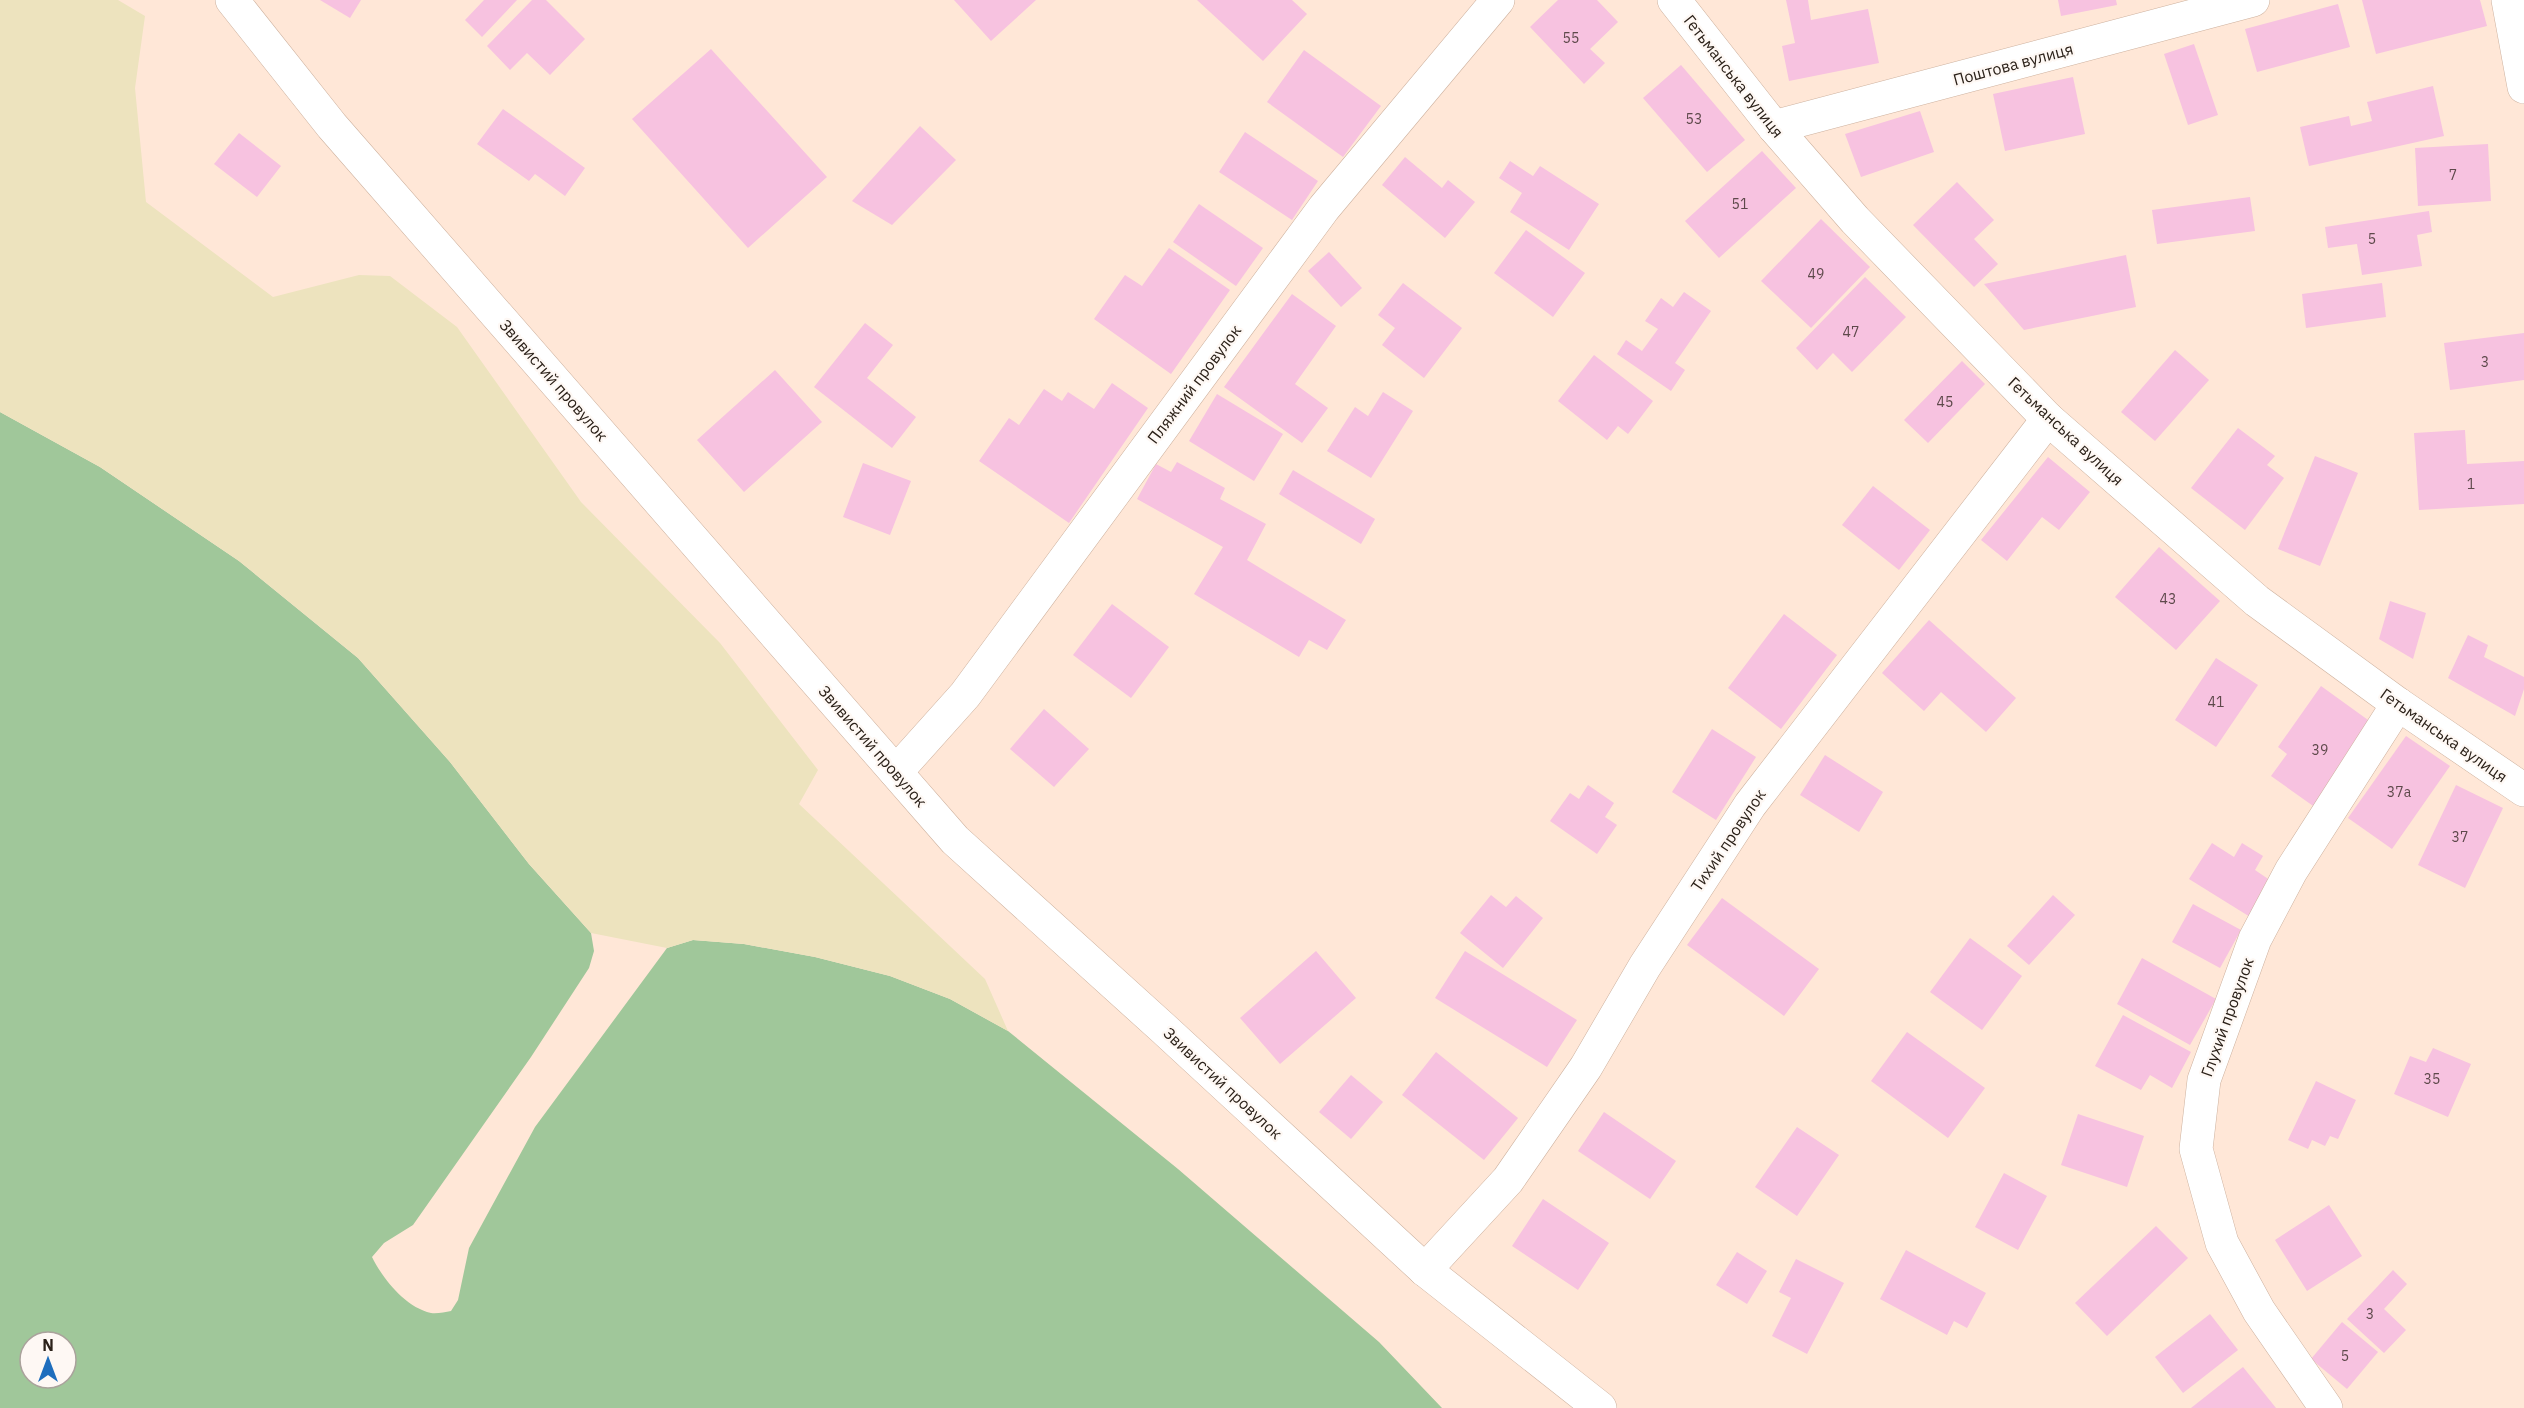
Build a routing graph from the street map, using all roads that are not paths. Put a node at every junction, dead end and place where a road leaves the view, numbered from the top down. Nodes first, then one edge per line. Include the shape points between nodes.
1 (232, 0) edge
2 (1498, 0) edge
3 (1674, 0) edge
4 (2253, 0) edge
5 (2508, 0) edge
6 (2524, 87) edge
7 (1774, 127) junction
8 (2048, 419) junction
9 (2398, 704) junction
10 (896, 772) junction
11 (2524, 790) edge
12 (1425, 1270) junction
13 (1600, 1408) edge
14 (2326, 1408) edge

1 - 10 street, Звивистий провулок via 332,126
2 - 10 street, Пляжний провулок via 1324,208 965,695
3 - 7 street, Гетьманська вулиця
4 - 7 street, Поштова вулиця
5 - 6 street
7 - 8 street, Гетьманська вулиця via 1855,220
8 - 9 street, Гетьманська вулиця via 2257,601
8 - 12 street, Тихий провулок via 1750,804 1586,1067 1508,1180
9 - 11 street, Гетьманська вулиця
9 - 14 street, Глухий провулок via 2290,871 2255,939 2204,1080 2196,1149 2222,1243 2259,1311
10 - 12 street, Звивистий провулок via 955,840
12 - 13 street, Звивистий провулок

